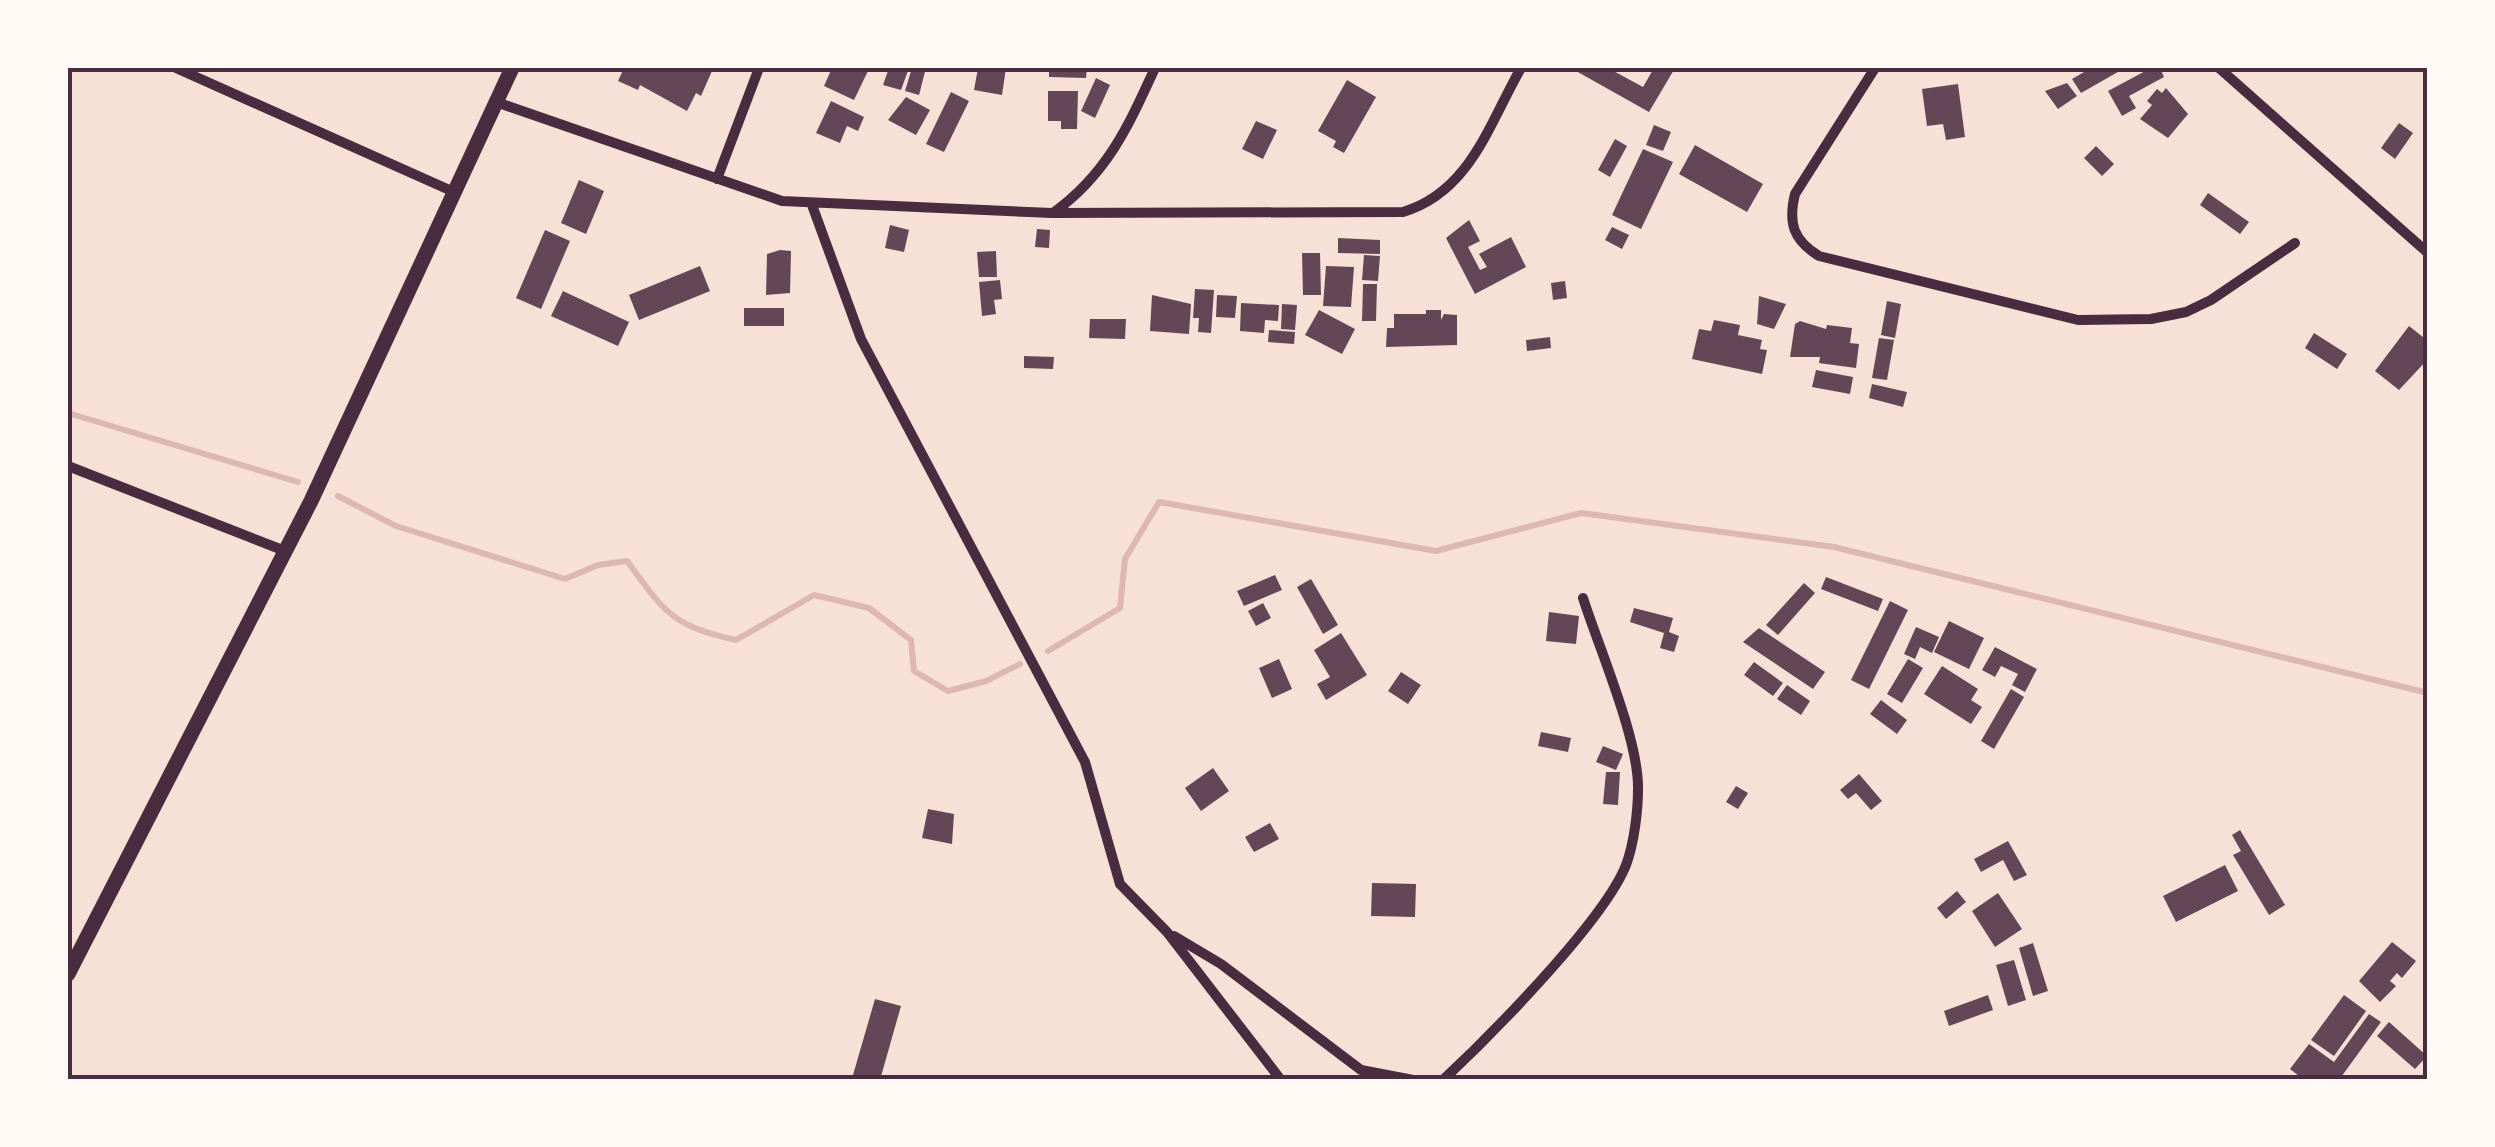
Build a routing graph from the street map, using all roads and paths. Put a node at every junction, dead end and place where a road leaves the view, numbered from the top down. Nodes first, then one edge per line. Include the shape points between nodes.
1 (176, 68) edge
2 (512, 68) edge
3 (759, 68) edge
4 (1155, 68) edge
5 (1521, 68) edge
6 (1875, 68) edge
7 (2219, 68) edge
8 (496, 102) junction
9 (717, 179) junction
10 (454, 192) junction
11 (812, 205) junction
12 (1052, 213) junction
13 (2296, 243) dead end
14 (2428, 252) edge
15 (68, 466) edge
16 (285, 551) junction
17 (1583, 598) dead end
18 (1167, 932) junction
19 (68, 974) edge
20 (1281, 1080) edge
21 (1413, 1080) edge
22 (1443, 1080) edge

1 - 10 street
2 - 8 street
3 - 9 street
4 - 12 street via 1103,169
5 - 12 street via 1472,160 1428,205 1403,212
6 - 13 street via 1795,194 1793,231 1819,256 2078,320 2151,319 2211,300
7 - 14 street
8 - 9 street
8 - 10 street
9 - 11 street via 756,196
10 - 16 street
11 - 12 street
11 - 18 street via 861,339 1085,762 1120,884
15 - 16 street
16 - 19 street
17 - 22 street via 1639,787 1626,864 1578,933
18 - 20 street
18 - 21 street via 1221,964 1361,1070

